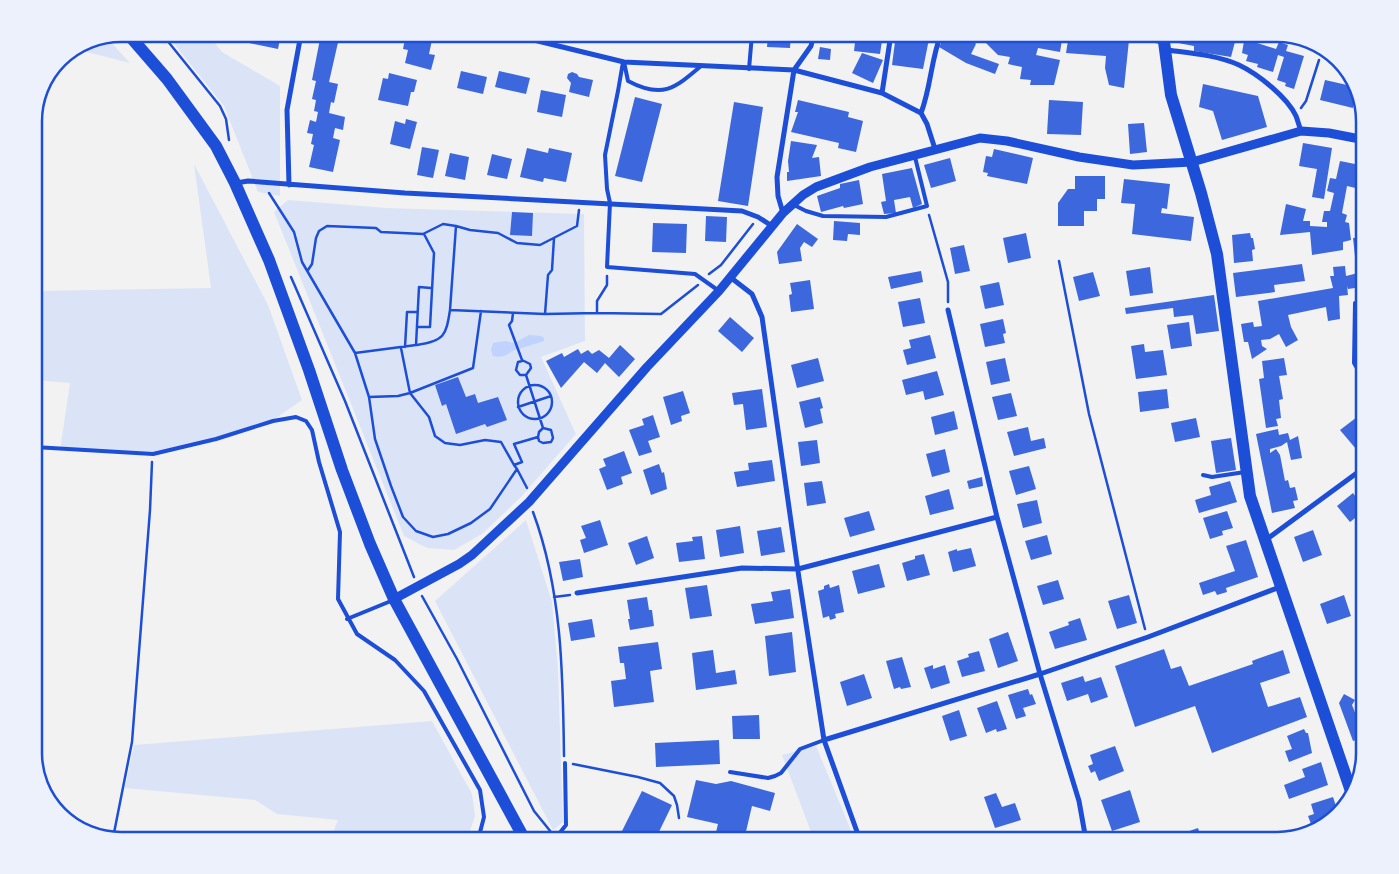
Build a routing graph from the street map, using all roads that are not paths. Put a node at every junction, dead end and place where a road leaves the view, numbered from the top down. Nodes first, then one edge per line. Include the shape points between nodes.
1 (135, 42) edge
2 (300, 42) edge
3 (542, 42) edge
4 (751, 42) edge
5 (812, 42) edge
6 (890, 42) edge
7 (938, 42) edge
8 (1164, 42) edge
9 (624, 62) junction
10 (701, 66) junction
11 (749, 69) junction
12 (794, 70) junction
13 (882, 93) junction
14 (921, 112) junction
15 (1301, 131) junction
16 (1356, 138) edge
17 (936, 149) junction
18 (915, 156) junction
19 (1192, 162) junction
20 (235, 183) junction
21 (289, 185) junction
22 (610, 203) junction
23 (792, 203) junction
24 (782, 212) junction
25 (772, 226) junction
26 (730, 277) junction
27 (719, 291) junction
28 (1355, 303) dead end
29 (948, 310) road end
30 (1356, 366) edge
31 (43, 448) edge
32 (1247, 472) junction
33 (1203, 475) dead end
34 (1356, 475) edge
35 (997, 517) junction
36 (1264, 541) junction
37 (798, 569) junction
38 (1280, 587) junction
39 (577, 593) road end
40 (394, 599) junction
41 (347, 619) junction
42 (1040, 674) junction
43 (824, 740) junction
44 (564, 763) road end
45 (730, 772) dead end
46 (1349, 785) edge
47 (480, 832) edge
48 (521, 832) edge
49 (561, 832) edge
50 (857, 832) edge
51 (1085, 832) edge

1 - 20 main road via 216,146
2 - 21 street via 287,110
3 - 9 street
4 - 11 lane
5 - 12 street
6 - 13 street
7 - 14 street
8 - 15 street via 1238,65 1267,84 1288,104
8 - 19 main road via 1171,95
9 - 10 street
9 - 10 lane via 628,81 641,88 663,91 682,82
9 - 22 lane via 605,154
10 - 11 street
11 - 12 street
12 - 13 street
12 - 24 street via 777,177
13 - 14 street
14 - 17 street
15 - 16 street
15 - 19 street
17 - 18 street
17 - 19 street via 980,138 1133,164
18 - 23 street via 870,167 816,187
18 - 23 lane via 927,206 886,217 823,216
19 - 32 main road via 1218,254
20 - 21 street
20 - 40 main road via 269,260 342,470
21 - 22 street
22 - 25 street via 742,211
22 - 27 lane via 607,267 695,274
23 - 24 street
24 - 25 street
25 - 26 street
26 - 27 street
26 - 37 street via 752,294 762,317
27 - 40 street via 531,499 472,555
28 - 30 lane
29 - 35 street
31 - 41 lane via 153,454 272,421 296,417 306,421 312,430 340,532 338,599
32 - 33 lane via 1212,477
32 - 36 main road via 1250,496
34 - 36 street
35 - 37 street
35 - 42 street
36 - 38 main road
37 - 39 street via 742,568
37 - 43 street
38 - 42 street via 1148,638
38 - 46 main road
40 - 41 lane
40 - 48 main road
41 - 47 lane via 357,634 395,660 424,691 480,790 484,817
42 - 43 street
42 - 51 street via 1079,802
43 - 45 lane via 800,749 776,776 768,778
43 - 50 street
44 - 49 lane via 566,825

